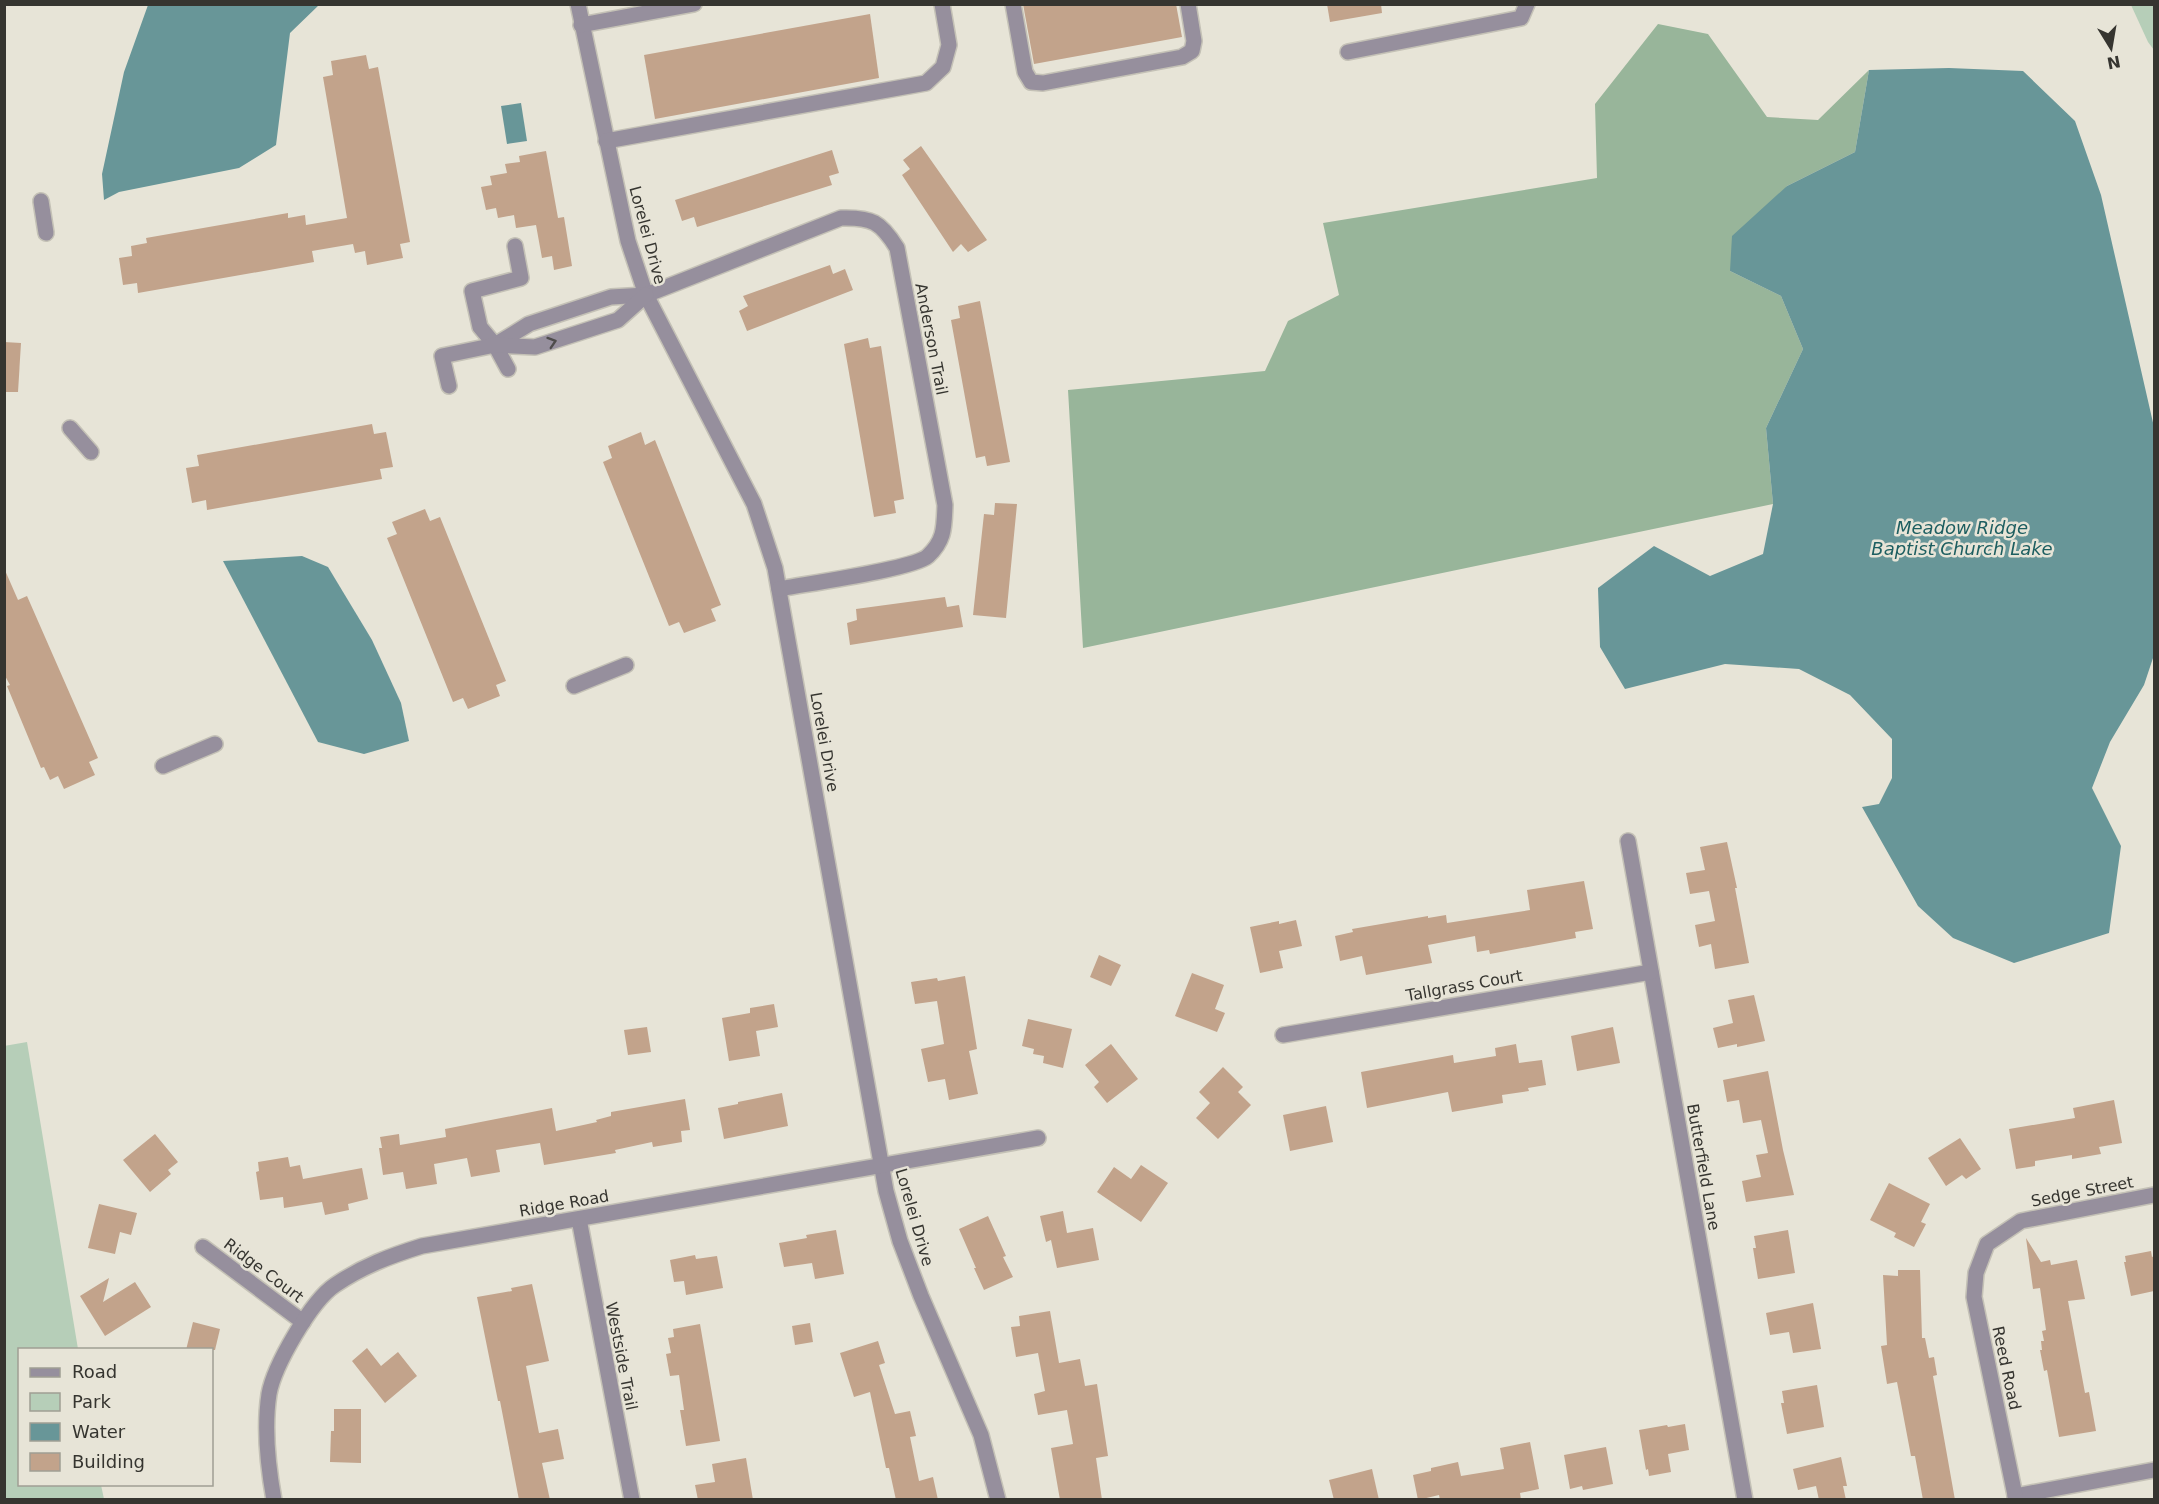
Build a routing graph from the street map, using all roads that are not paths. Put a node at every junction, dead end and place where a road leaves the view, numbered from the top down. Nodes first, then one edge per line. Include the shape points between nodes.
1 (578, 4) edge
2 (694, 4) edge
3 (942, 4) edge
4 (1013, 4) edge
5 (1188, 4) edge
6 (1527, 4) edge
7 (667, 7) edge
8 (581, 25) junction
9 (1348, 51) dead end
10 (606, 141) junction
11 (42, 201) dead end
12 (46, 233) dead end
13 (514, 246) dead end
14 (646, 295) junction
15 (495, 345) junction
16 (508, 369) dead end
17 (449, 386) dead end
18 (70, 428) dead end
19 (91, 452) dead end
20 (779, 589) junction
21 (626, 665) dead end
22 (574, 686) dead end
23 (215, 744) dead end
24 (164, 766) dead end
25 (1628, 841) dead end
26 (1651, 972) junction
27 (1283, 1035) dead end
28 (1038, 1138) dead end
29 (881, 1165) junction
30 (2154, 1195) edge
31 (579, 1219) junction
32 (1987, 1244) joint
33 (203, 1247) dead end
34 (303, 1322) junction
35 (2154, 1470) edge
36 (2015, 1498) edge
37 (274, 1500) edge
38 (632, 1500) edge
39 (998, 1500) edge
40 (1745, 1500) edge

1 - 8 street, Lorelei Drive
2 - 7 street
3 - 10 street via 949,45 943,67 926,83
4 - 5 street via 1025,72 1031,82 1043,83 1182,57 1192,51 1194,41
6 - 9 street via 1521,18
7 - 8 street
8 - 10 street, Lorelei Drive
10 - 14 street, Lorelei Drive via 628,241
11 - 12 street
13 - 15 street via 521,278 472,291 480,327
14 - 15 street via 611,297 529,324
15 -> 14 street via 535,348 618,320
14 - 20 street, Lorelei Drive via 754,504
14 - 20 street, Anderson Trail via 841,218 877,223 897,248 945,505 944,532 926,558
15 - 16 street
15 - 17 street via 442,356
18 - 19 street
20 - 29 street, Lorelei Drive
21 - 22 street
23 - 24 street
25 - 26 street, Butterfield Lane
26 - 27 street, Tallgrass Court
26 - 40 street, Butterfield Lane
28 - 29 street, Ridge Road
29 - 31 street, Ridge Road
29 - 39 street, Lorelei Drive via 900,1241 981,1435
30 - 32 street, Sedge Street via 2021,1221
31 - 34 street, Ridge Road via 422,1246 380,1259 333,1286
31 - 38 street, Westside Trail
32 - 36 street, Reed Road via 1976,1273 1974,1298
33 - 34 street, Ridge Court
34 - 37 street, Ridge Road via 286,1350 269,1393 269,1465
35 - 36 street

